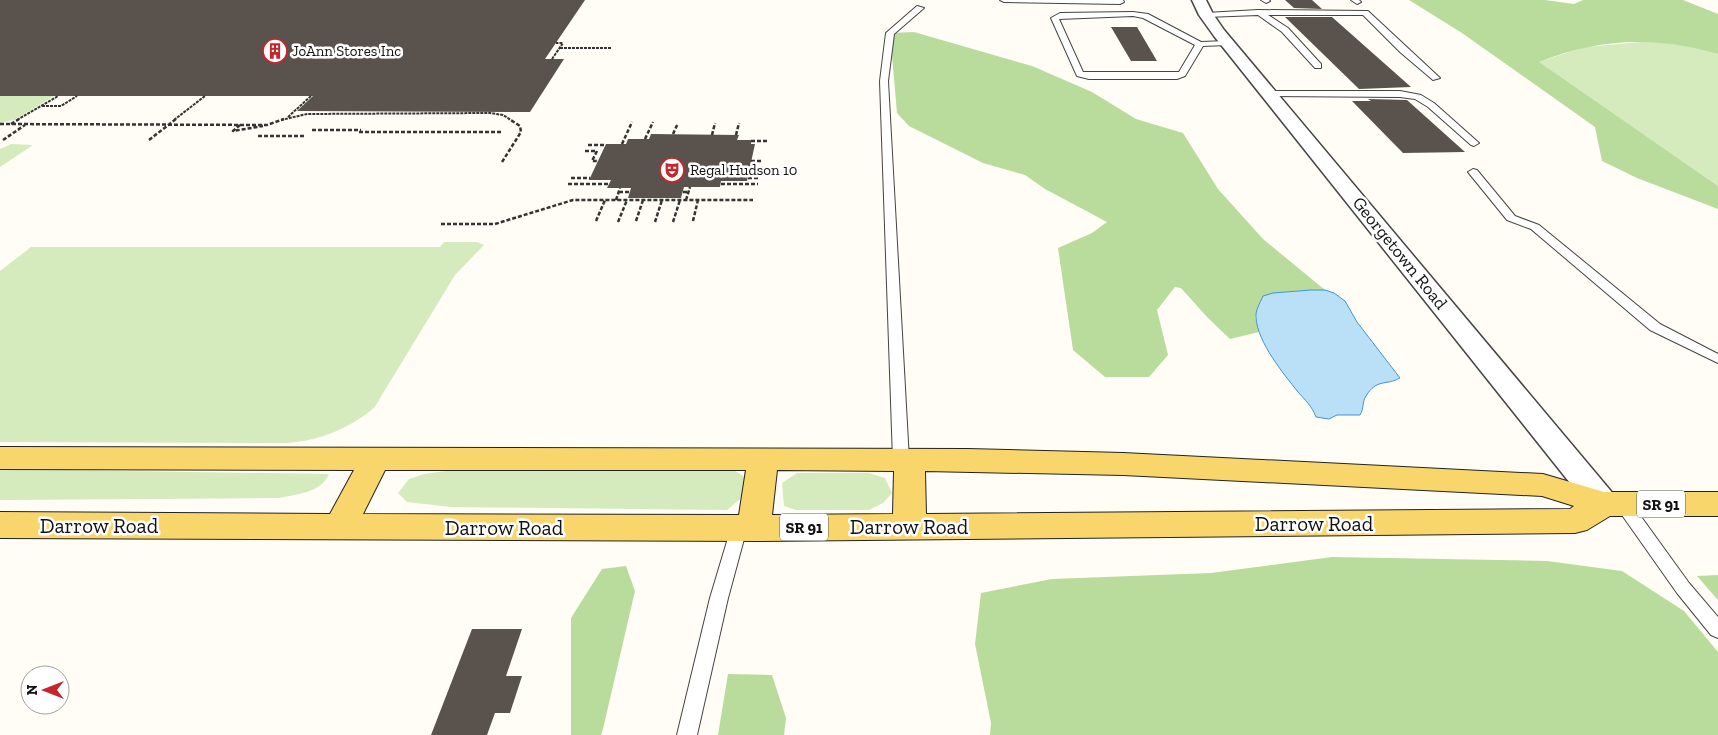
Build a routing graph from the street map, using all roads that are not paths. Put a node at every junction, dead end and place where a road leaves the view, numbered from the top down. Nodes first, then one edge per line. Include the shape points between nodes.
1 (1004, 0) edge
2 (1119, 0) edge
3 (1202, 7) edge
4 (920, 8) dead end
5 (1258, 12) junction
6 (1200, 44) junction
7 (1227, 44) junction
8 (1318, 66) dead end
9 (1436, 78) dead end
10 (1269, 94) junction
11 (1474, 143) dead end
12 (1474, 172) dead end
13 (1718, 359) edge
14 (0, 458) edge
15 (376, 458) junction
16 (763, 459) junction
17 (905, 460) junction
18 (1614, 504) junction
19 (1718, 504) edge
20 (0, 525) edge
21 (340, 526) junction
22 (910, 526) junction
23 (747, 528) junction
24 (1718, 630) edge
25 (687, 735) edge

1 - 2 lane
3 - 5 lane
3 - 7 street, Georgetown Road
4 - 17 lane via 890,33 884,81
5 - 8 lane via 1285,30
5 - 9 lane via 1365,13
6 - 6 lane via 1182,74 1177,76 1090,76 1080,74 1055,18 1060,15 1145,16
6 - 7 lane
7 - 10 street, Georgetown Road
10 - 11 lane via 1400,94 1418,97
10 - 18 street, Georgetown Road
12 - 13 lane via 1511,218 1535,226 1655,326
14 - 15 main road, Darrow Road / SR 91
15 - 16 main road, Darrow Road / SR 91
15 - 21 main road
16 - 17 main road, Darrow Road / SR 91
16 - 23 main road
17 - 18 main road, Darrow Road / SR 91 via 1122,464 1543,486
17 - 22 main road
18 - 19 main road, Darrow Road / SR 91
18 - 22 main road, Darrow Road / SR 91 via 1575,520
18 - 24 lane
20 - 21 main road, Darrow Road / SR 91
21 - 23 main road, Darrow Road / SR 91
22 - 23 main road, Darrow Road / SR 91
23 - 25 lane via 719,598

